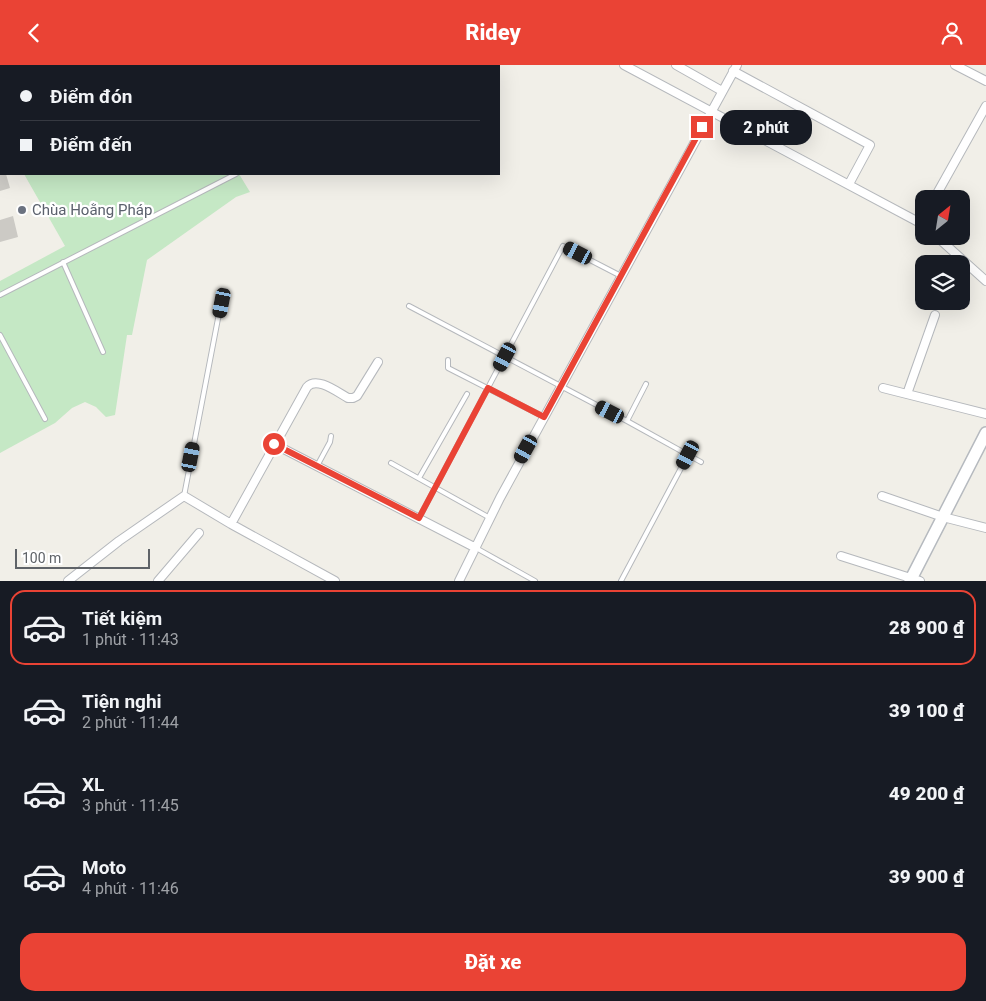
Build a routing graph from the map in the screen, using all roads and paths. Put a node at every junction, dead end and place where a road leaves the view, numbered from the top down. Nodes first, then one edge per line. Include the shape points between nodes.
1 (624, 65) edge
2 (676, 65) edge
3 (955, 65) edge
4 (735, 68) edge
5 (986, 81) edge
6 (722, 91) junction
7 (986, 106) edge
8 (711, 111) junction
9 (234, 175) edge
10 (849, 184) junction
11 (939, 190) edge
12 (915, 217) edge
13 (946, 245) edge
14 (62, 262) junction
15 (621, 276) junction
16 (986, 281) edge
17 (0, 295) edge
18 (222, 303) dead end
19 (409, 306) dead end
20 (935, 315) dead end
21 (0, 335) edge
22 (103, 352) dead end
23 (505, 357) junction
24 (448, 360) dead end
25 (378, 362) dead end
26 (646, 384) dead end
27 (561, 387) junction
28 (488, 388) junction
29 (883, 388) dead end
30 (467, 393) dead end
31 (907, 394) junction
32 (986, 414) edge
33 (544, 417) junction
34 (45, 419) dead end
35 (627, 421) junction
36 (986, 433) edge
37 (331, 436) dead end
38 (274, 444) junction
39 (688, 455) junction
40 (701, 462) dead end
41 (390, 463) dead end
42 (317, 466) junction
43 (419, 478) junction
44 (435, 487) junction
45 (184, 496) junction
46 (882, 496) dead end
47 (490, 517) junction
48 (943, 517) junction
49 (419, 518) junction
50 (231, 524) junction
51 (986, 528) edge
52 (199, 533) dead end
53 (476, 548) junction
54 (841, 556) dead end
55 (164, 579) edge
56 (914, 580) edge
57 (68, 581) edge
58 (335, 581) edge
59 (459, 581) edge
60 (535, 581) edge
61 (621, 581) edge

1 - 8 street
2 - 6 street
3 - 5 street
4 - 6 street
4 - 10 street via 870,145
6 - 8 street
7 - 11 street
8 - 10 street
8 - 15 street
9 - 14 lane
10 - 12 street
13 - 16 street
14 - 17 lane
14 - 22 lane
15 - 23 lane via 563,246
15 - 27 street
18 - 45 lane
19 - 23 lane
20 - 31 street
21 - 34 lane
23 - 27 lane
23 - 28 lane
24 - 28 lane via 448,368
25 - 38 street via 354,398 317,383 310,384
26 - 35 lane
27 - 33 street
27 - 35 lane
28 - 33 lane
28 - 44 lane
29 - 31 street
30 - 43 lane
31 - 32 street
33 - 47 street
35 - 39 lane
36 - 48 street
37 - 42 lane
38 - 42 street
38 - 50 street
39 - 40 lane
39 - 61 lane
41 - 43 lane
42 - 49 street
43 - 44 lane
44 - 47 lane
44 - 49 lane
45 - 50 street
45 - 57 street
46 - 48 street
47 - 53 street
48 - 51 street
48 - 56 street
49 - 53 street
50 - 58 street
52 - 55 street
53 - 59 street
53 - 60 lane
54 - 56 street

